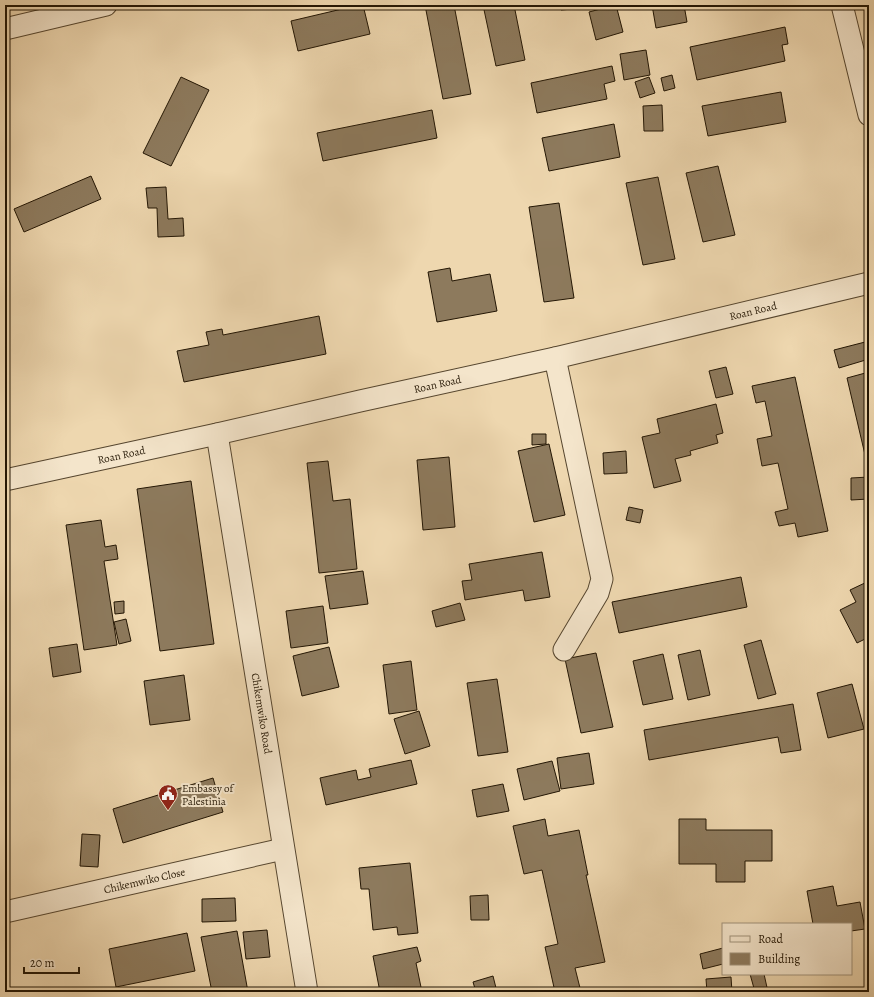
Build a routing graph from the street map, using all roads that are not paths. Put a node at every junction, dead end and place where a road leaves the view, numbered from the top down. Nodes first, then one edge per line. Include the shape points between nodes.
1 (106, 5) edge
2 (842, 5) edge
3 (5, 29) edge
4 (869, 115) edge
5 (869, 283) edge
6 (554, 358) junction
7 (217, 434) junction
8 (5, 480) edge
9 (564, 650) dead end
10 (283, 849) junction
11 (5, 912) edge
12 (308, 992) edge

1 - 3 street
2 - 4 street
5 - 6 street, Roan Road
6 - 7 street, Roan Road
6 - 9 street via 602,579 598,593
7 - 8 street, Roan Road
7 - 10 street, Chikemwiko Road
10 - 11 street, Chikemwiko Close
10 - 12 street, Chikemwiko Road

